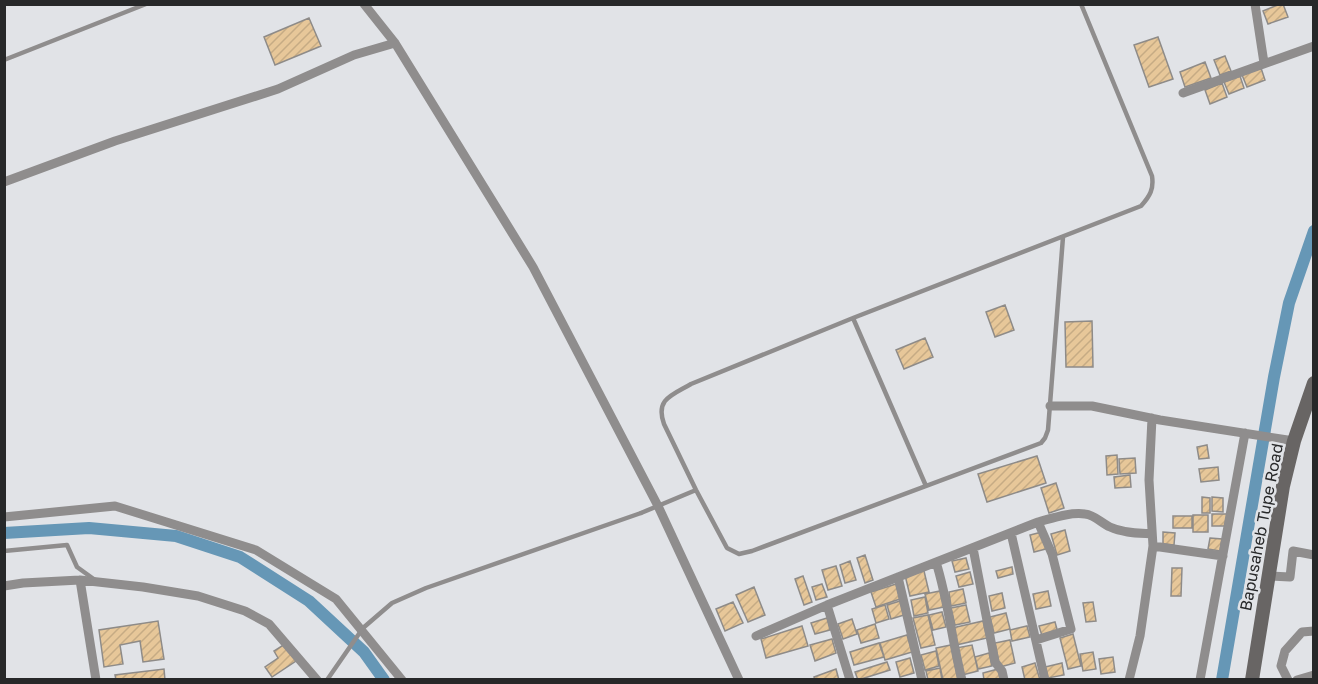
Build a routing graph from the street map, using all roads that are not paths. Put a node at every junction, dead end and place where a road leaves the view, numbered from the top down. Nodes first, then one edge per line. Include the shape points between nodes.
1 (146, 4) edge
2 (364, 4) edge
3 (1081, 4) edge
4 (1255, 4) edge
5 (395, 43) junction
6 (1314, 46) edge
7 (4, 60) edge
8 (1264, 63) junction
9 (1183, 93) dead end
10 (4, 182) edge
11 (1063, 237) junction
12 (853, 318) junction
13 (1314, 383) edge
14 (1050, 406) junction
15 (1152, 417) junction
16 (1249, 434) junction
17 (1290, 440) junction
18 (926, 486) junction
19 (696, 490) junction
20 (658, 506) junction
21 (4, 517) edge
22 (1038, 522) junction
23 (1011, 533) junction
24 (1152, 534) junction
25 (1152, 546) junction
26 (973, 548) junction
27 (4, 551) edge
28 (1314, 555) edge
29 (1224, 556) junction
30 (936, 562) junction
31 (1268, 576) junction
32 (898, 577) junction
33 (80, 580) junction
34 (97, 582) junction
35 (4, 586) edge
36 (827, 605) junction
37 (1314, 631) edge
38 (756, 636) dead end
39 (1036, 640) junction
40 (1314, 675) edge
41 (96, 680) edge
42 (317, 680) edge
43 (327, 680) edge
44 (402, 680) edge
45 (739, 680) edge
46 (850, 680) edge
47 (922, 680) edge
48 (962, 680) edge
49 (1004, 680) edge
50 (1045, 680) edge
51 (1129, 680) edge
52 (1200, 680) edge
53 (1252, 680) edge
54 (1288, 680) edge
55 (1297, 680) edge

1 - 7 lane
2 - 5 street
3 - 11 lane via 1131,120 1153,186 1141,206
4 - 8 street
5 - 10 street via 278,89 115,141
5 - 20 street via 533,267
6 - 8 street
8 - 9 street
11 - 12 lane
11 - 14 lane
12 - 18 lane
12 - 19 lane via 668,397 661,415
13 - 17 street, Bapusaheb Tupe Road
14 - 15 street via 1092,406
14 - 18 lane via 1046,438 1041,443
15 - 16 street
15 - 24 street
16 - 17 street
16 - 29 street
17 - 31 street, Bapusaheb Tupe Road
18 - 19 lane via 739,554 727,548
19 - 20 lane
20 - 43 lane, bridge via 392,603 363,628
20 - 45 street
21 - 44 street via 115,506 256,550 336,599
22 - 23 street
22 - 24 street via 1084,513 1124,532
22 - 39 street via 1052,554 1071,630
23 - 26 street
23 - 39 street
24 - 25 street
25 - 29 street
25 - 51 street via 1140,636
26 - 30 street
26 - 49 street via 994,662
27 - 34 lane via 67,546 77,567
28 - 31 street via 1293,551 1290,577
29 - 52 street
30 - 32 street
30 - 48 street
31 - 53 street, Bapusaheb Tupe Road
32 - 36 street
32 - 47 street
33 - 34 street
33 - 35 street
33 - 41 street
34 - 42 street via 198,596 245,611 269,624
36 - 38 street
36 - 46 street
37 - 54 street via 1302,632 1285,651 1281,666
39 - 50 street
40 - 55 street

